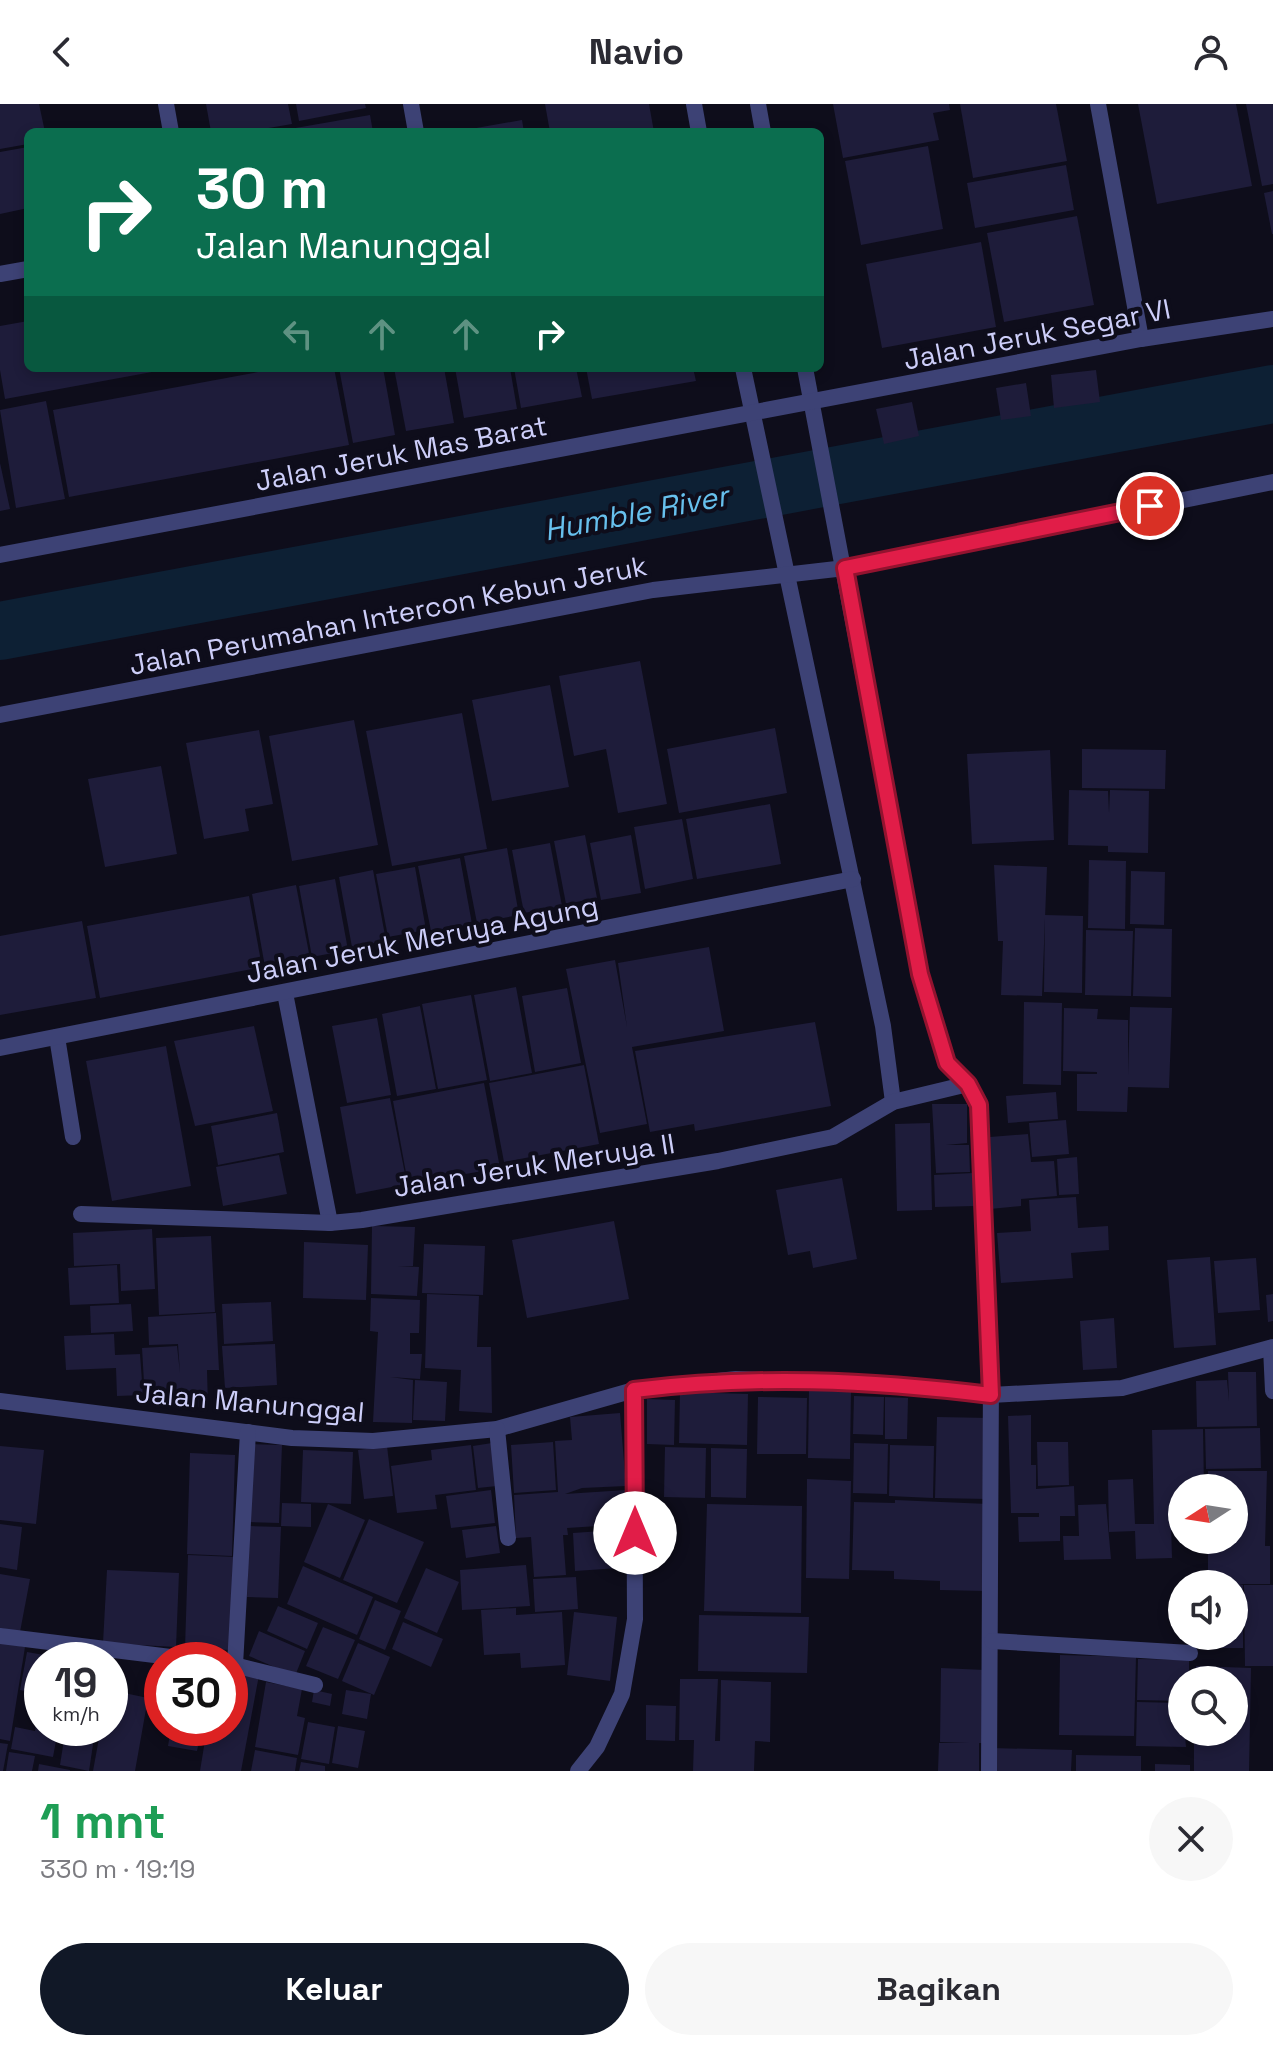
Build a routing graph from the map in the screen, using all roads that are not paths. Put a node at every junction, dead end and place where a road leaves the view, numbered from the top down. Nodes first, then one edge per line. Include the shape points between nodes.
1 (166, 104) edge
2 (411, 104) edge
3 (694, 104) edge
4 (758, 104) edge
5 (1098, 104) edge
6 (170, 128) edge
7 (415, 128) edge
8 (698, 128) edge
9 (762, 128) edge
10 (24, 270) edge
11 (0, 274) edge
12 (1273, 319) edge
13 (1141, 339) junction
14 (744, 372) edge
15 (806, 372) edge
16 (811, 404) junction
17 (751, 416) junction
18 (1273, 482) edge
19 (0, 555) edge
20 (845, 568) junction
21 (787, 576) junction
22 (0, 715) edge
23 (853, 879) junction
24 (285, 993) junction
25 (57, 1037) junction
26 (0, 1048) edge
27 (968, 1084) junction
28 (893, 1102) junction
29 (73, 1137) dead end
30 (81, 1214) dead end
31 (330, 1223) junction
32 (1272, 1348) edge
33 (634, 1390) junction
34 (1273, 1391) edge
35 (991, 1395) junction
36 (0, 1401) edge
37 (497, 1429) junction
38 (248, 1432) junction
39 (508, 1538) dead end
40 (0, 1636) edge
41 (992, 1641) junction
42 (234, 1642) edge
43 (1190, 1653) dead end
44 (144, 1654) edge
45 (248, 1669) edge
46 (315, 1685) dead end
47 (578, 1771) edge
48 (989, 1771) edge

1 - 6 street
2 - 7 street
3 - 8 street
4 - 9 street
5 - 13 street
10 - 11 street
12 - 13 street, Jalan Jeruk Segar VI
13 - 16 street, Jalan Jeruk Segar VI
14 - 17 street
15 - 16 street
16 - 17 street, Jalan Jeruk Mas Barat
16 - 20 street
17 - 19 street, Jalan Jeruk Mas Barat
17 - 21 street
18 - 20 street, Jalan Perumahan Intercon Kebun Jeruk
20 - 21 street, Jalan Perumahan Intercon Kebun Jeruk
20 - 27 street via 920,974 947,1063
21 - 22 street, Jalan Perumahan Intercon Kebun Jeruk via 653,590
21 - 23 street
23 - 24 street, Jalan Jeruk Meruya Agung
23 - 28 street
24 - 25 street, Jalan Jeruk Meruya Agung
24 - 31 street
25 - 26 street, Jalan Jeruk Meruya Agung
25 - 29 street
27 - 28 street, Jalan Jeruk Meruya II
27 - 35 street via 979,1105
28 - 31 street, Jalan Jeruk Meruya II via 833,1137 718,1161
30 - 31 street, Jalan Jeruk Meruya II
32 - 34 street
32 - 35 street, Jalan Manunggal via 1122,1388
33 - 35 street, Jalan Manunggal via 736,1379 909,1385
33 - 37 street, Jalan Manunggal
33 - 47 street via 635,1619 622,1694 597,1747
35 - 41 street
36 - 38 street, Jalan Manunggal
37 - 38 street, Jalan Manunggal via 373,1441
37 - 39 street
38 - 42 street
40 - 44 street
41 - 43 street
41 - 48 street
45 - 46 street

